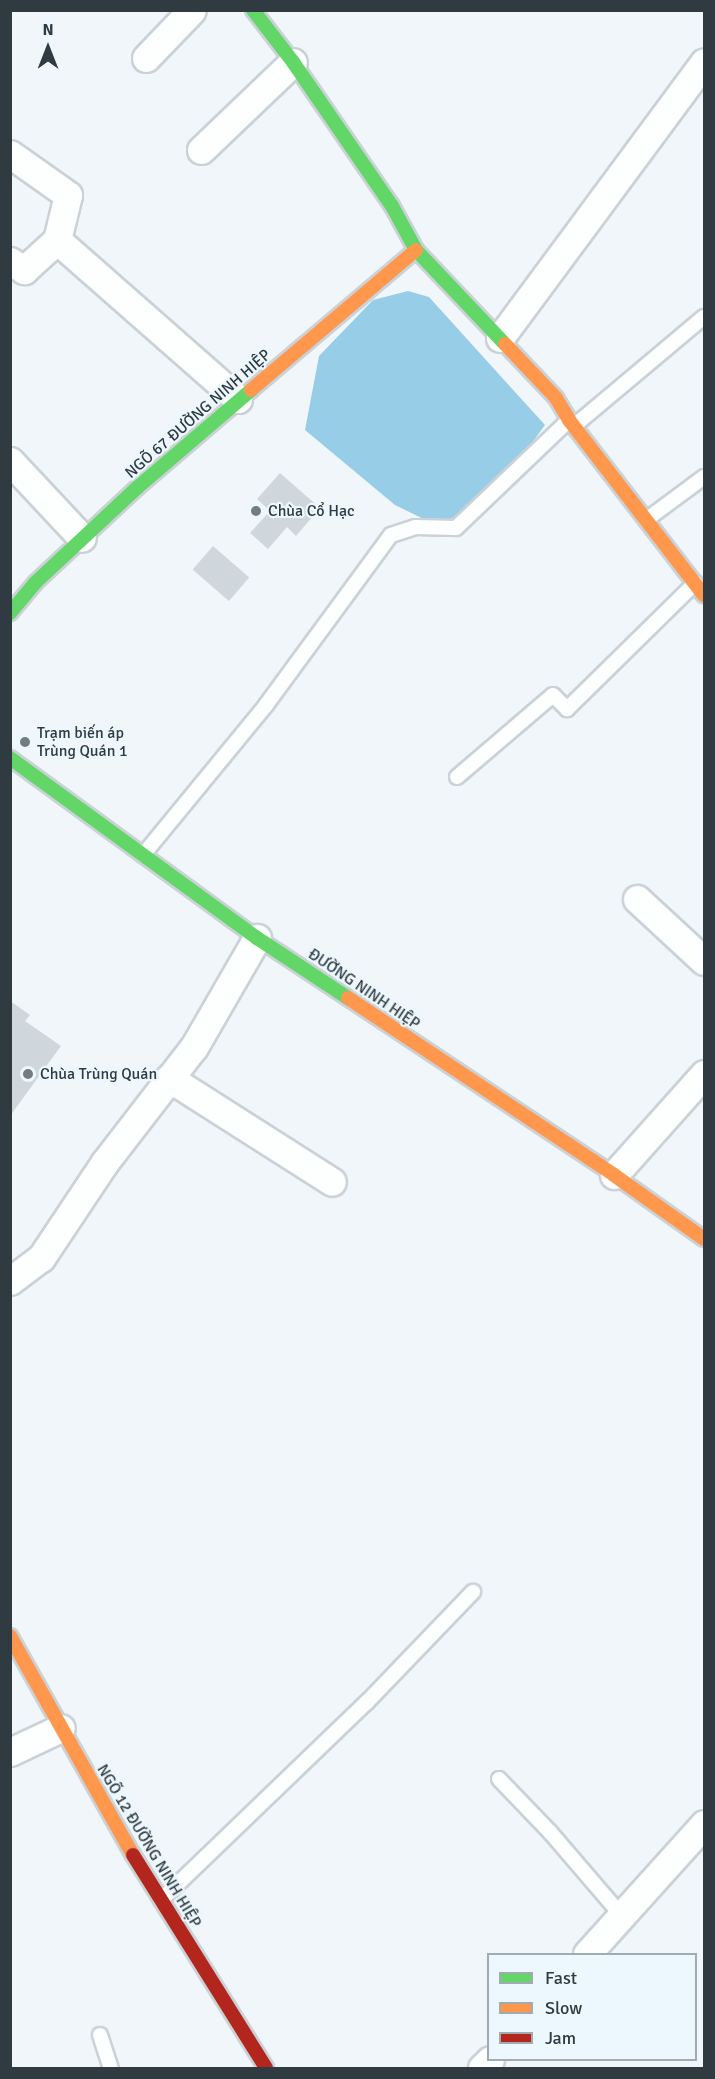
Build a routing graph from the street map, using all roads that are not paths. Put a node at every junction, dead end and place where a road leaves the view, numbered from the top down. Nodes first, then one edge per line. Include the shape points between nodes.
1 (192, 10) edge
2 (253, 10) edge
3 (147, 58) dead end
4 (293, 62) junction
5 (705, 62) edge
6 (201, 150) dead end
7 (10, 154) edge
8 (57, 240) junction
9 (416, 250) junction
10 (10, 261) edge
11 (705, 317) edge
12 (500, 338) junction
13 (238, 399) junction
14 (571, 423) junction
15 (10, 461) edge
16 (705, 477) edge
17 (646, 520) junction
18 (82, 538) junction
19 (695, 583) junction
20 (705, 595) edge
21 (10, 613) edge
22 (10, 758) edge
23 (457, 777) dead end
24 (142, 857) junction
25 (637, 898) dead end
26 (256, 938) junction
27 (705, 961) edge
28 (705, 1074) edge
29 (169, 1078) junction
30 (614, 1175) junction
31 (332, 1182) dead end
32 (705, 1239) edge
33 (10, 1281) edge
34 (473, 1593) dead end
35 (10, 1636) edge
36 (61, 1728) junction
37 (10, 1752) edge
38 (499, 1779) dead end
39 (705, 1824) edge
40 (161, 1900) junction
41 (622, 1916) junction
42 (587, 1953) edge
43 (100, 2035) dead end
44 (111, 2068) edge
45 (266, 2068) edge

1 - 3 street
2 - 4 street
4 - 6 street
4 - 9 street via 392,206
5 - 12 street
7 - 8 street via 68,195
8 - 10 street via 24,270
8 - 13 street
9 - 12 street
9 - 13 street, NGÕ 67 ĐƯỜNG NINH HIỆP
11 - 14 lane
12 - 14 street via 556,398
13 - 18 street, NGÕ 67 ĐƯỜNG NINH HIỆP
14 - 17 street
14 - 24 lane via 456,528 415,527 391,535 266,705
15 - 18 street
16 - 17 lane
17 - 19 street
18 - 21 street, NGÕ 67 ĐƯỜNG NINH HIỆP
19 - 20 street
19 - 23 lane via 567,709 554,695
22 - 24 street, ĐƯỜNG NINH HIỆP
24 - 26 street, ĐƯỜNG NINH HIỆP
25 - 27 street
26 - 29 street via 194,1047
26 - 30 street, ĐƯỜNG NINH HIỆP
28 - 30 street
29 - 31 street
29 - 33 street via 105,1162 41,1258
30 - 32 street, ĐƯỜNG NINH HIỆP
34 - 40 lane via 367,1702
35 - 36 street, NGÕ 12 ĐƯỜNG NINH HIỆP
36 - 37 street
36 - 40 street, NGÕ 12 ĐƯỜNG NINH HIỆP
38 - 41 lane
39 - 41 street
40 - 45 street, NGÕ 12 ĐƯỜNG NINH HIỆP
41 - 42 street
43 - 44 lane

